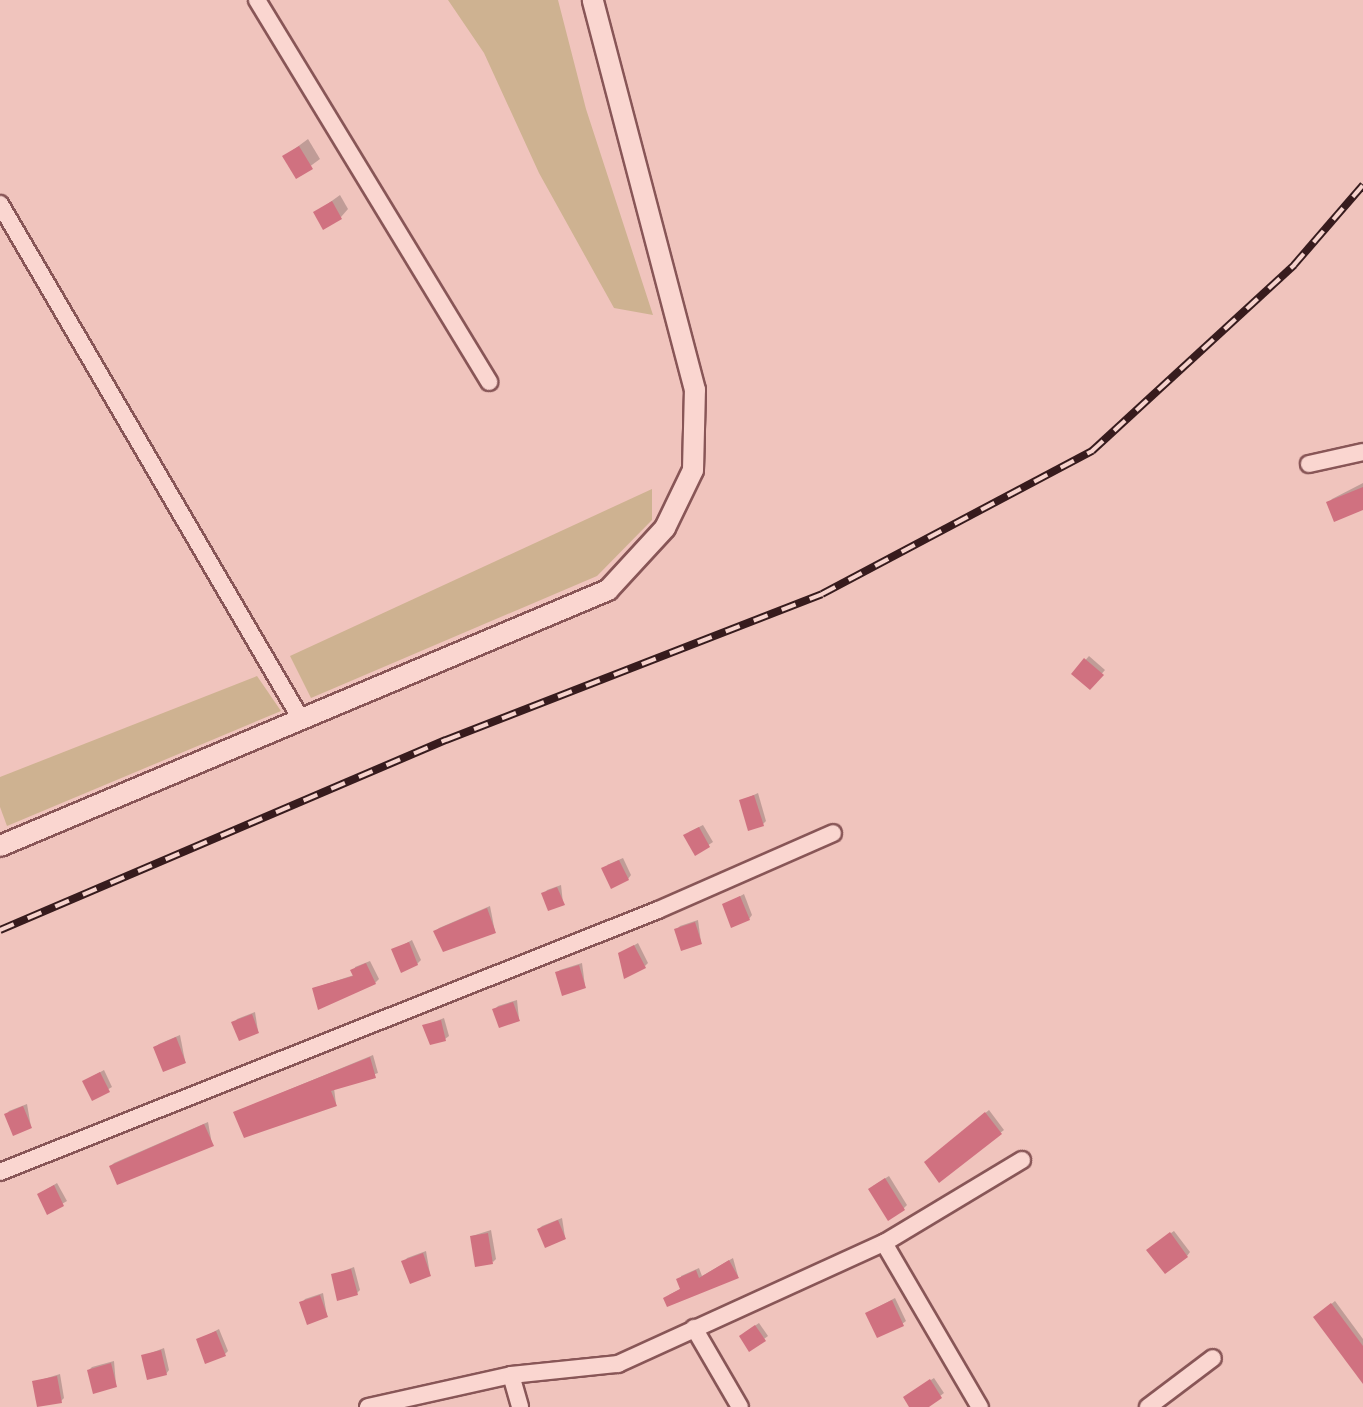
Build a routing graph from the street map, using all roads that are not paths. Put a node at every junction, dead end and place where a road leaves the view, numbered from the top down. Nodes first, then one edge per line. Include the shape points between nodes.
1 (257, 0) edge
2 (593, 0) edge
3 (0, 204) edge
4 (489, 382) dead end
5 (1363, 452) edge
6 (1309, 464) dead end
7 (301, 719) junction
8 (833, 833) dead end
9 (0, 846) edge
10 (1022, 1160) dead end
11 (0, 1172) edge
12 (884, 1243) junction
13 (694, 1328) junction
14 (1213, 1358) dead end
15 (511, 1375) junction
16 (368, 1407) edge
17 (520, 1407) edge
18 (740, 1407) edge
19 (980, 1407) edge
20 (1148, 1407) edge

1 - 4 street
2 - 7 street via 695,390 693,470 665,528 608,590
3 - 7 street
5 - 6 street
7 - 9 street
8 - 11 street via 658,910
10 - 12 street
12 - 13 street
12 - 19 street
13 - 15 street via 618,1364
13 - 18 street
14 - 20 street
15 - 16 street
15 - 17 street

